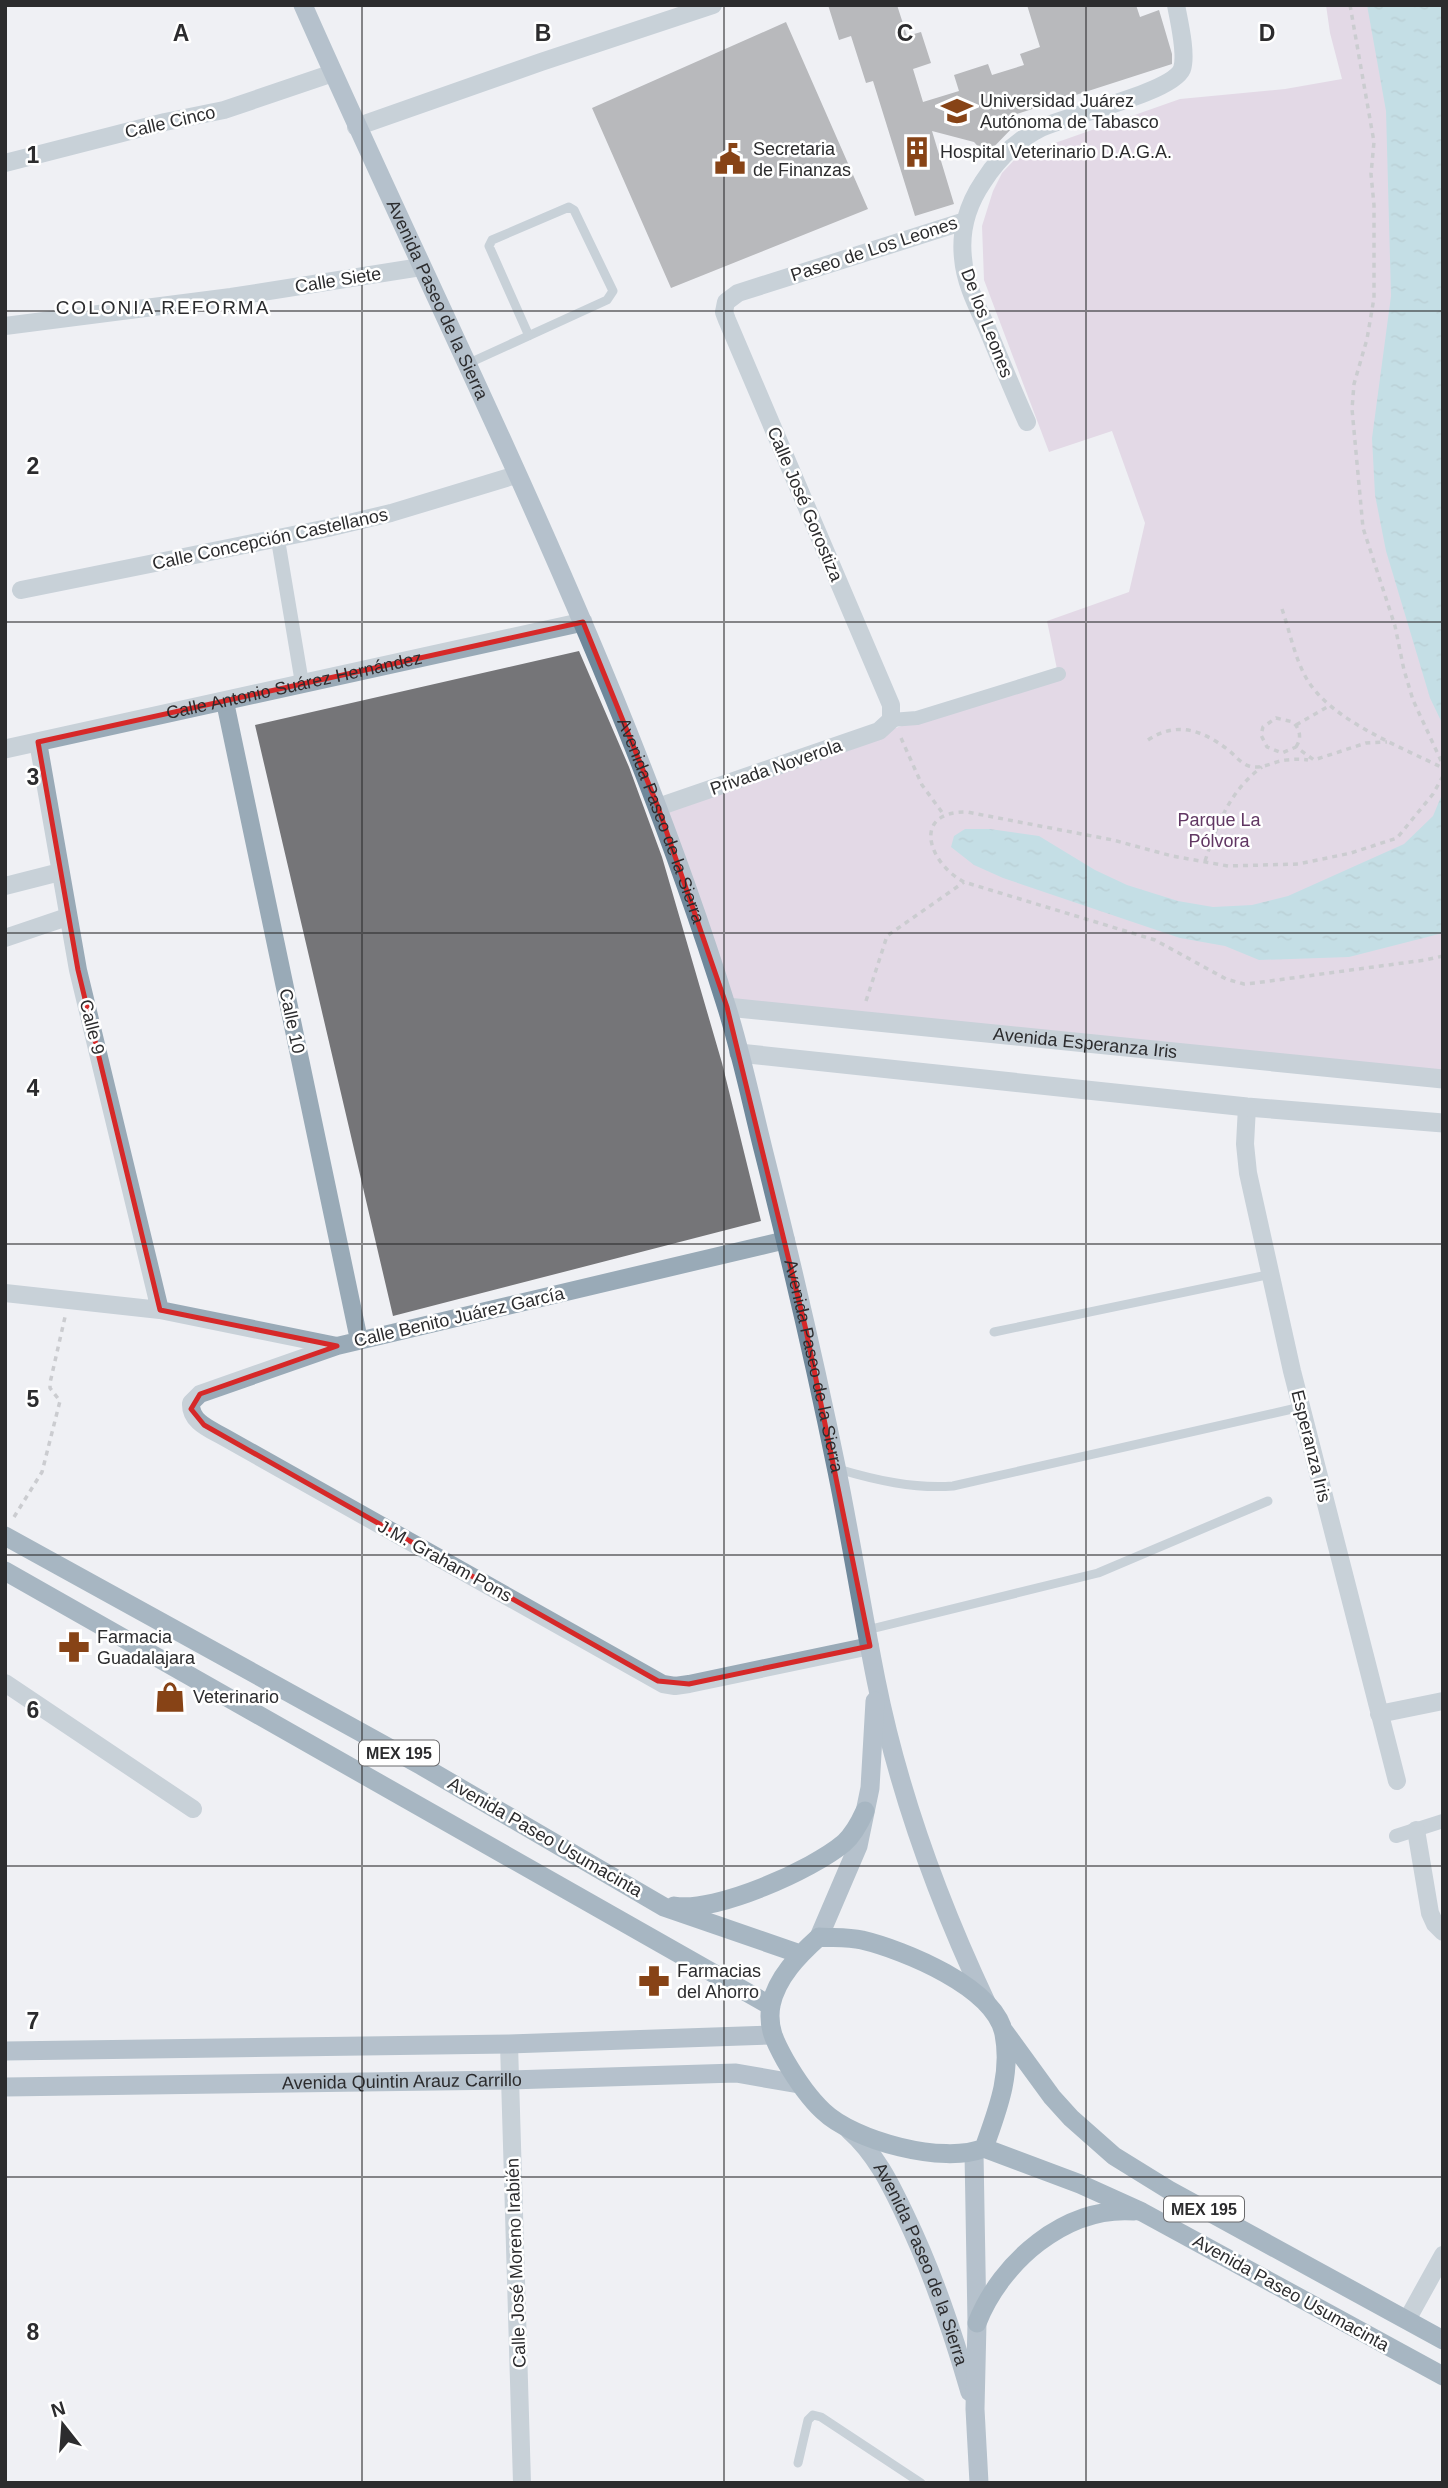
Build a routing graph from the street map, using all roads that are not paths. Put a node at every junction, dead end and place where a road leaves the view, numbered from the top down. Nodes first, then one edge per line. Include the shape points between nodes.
1 (303, 5) edge
2 (713, 5) edge
3 (1176, 5) edge
4 (333, 73) junction
5 (356, 127) junction
6 (5, 163) edge
7 (965, 221) junction
8 (421, 267) junction
9 (738, 293) joint
10 (5, 326) edge
11 (529, 336) junction
12 (467, 364) junction
13 (1027, 422) dead end
14 (516, 475) junction
15 (278, 540) junction
16 (21, 590) dead end
17 (583, 622) junction
18 (1059, 674) dead end
19 (302, 683) junction
20 (225, 702) junction
21 (891, 720) junction
22 (38, 741) junction
23 (5, 749) edge
24 (658, 807) junction
25 (60, 872) junction
26 (5, 886) edge
27 (67, 916) junction
28 (5, 938) edge
29 (727, 1007) junction
30 (739, 1053) junction
31 (1443, 1079) edge
32 (1247, 1107) junction
33 (1443, 1123) edge
34 (786, 1240) junction
35 (1272, 1274) junction
36 (5, 1293) edge
37 (160, 1310) junction
38 (994, 1332) dead end
39 (359, 1340) junction
40 (337, 1346) junction
41 (1301, 1407) junction
42 (837, 1469) junction
43 (1269, 1500) dead end
44 (9, 1528) edge
45 (5, 1571) edge
46 (869, 1638) junction
47 (5, 1683) edge
48 (876, 1683) junction
49 (1443, 1701) edge
50 (1379, 1714) junction
51 (1397, 1781) dead end
52 (193, 1809) dead end
53 (865, 1811) junction
54 (1443, 1821) edge
55 (1416, 1829) junction
56 (1396, 1836) dead end
57 (657, 1903) junction
58 (1443, 1932) edge
59 (820, 1937) junction
60 (800, 1954) junction
61 (986, 2001) junction
62 (771, 2006) junction
63 (1003, 2031) junction
64 (771, 2035) junction
65 (509, 2044) junction
66 (5, 2051) edge
67 (510, 2080) junction
68 (799, 2084) junction
69 (5, 2087) edge
70 (848, 2129) junction
71 (979, 2150) junction
72 (1142, 2212) junction
73 (1443, 2255) edge
74 (1407, 2320) junction
75 (977, 2323) junction
76 (1443, 2340) edge
77 (1443, 2376) edge
78 (975, 2409) junction
79 (798, 2463) dead end
80 (522, 2483) edge
81 (921, 2483) edge
82 (979, 2483) edge

1 - 4 main road, Avenida Paseo de la Sierra
2 - 5 street
3 - 7 street, Paseo de Los Leones via 1183,58 1178,75 1162,86 1054,123 1027,137 987,176
4 - 5 main road, Avenida Paseo de la Sierra
4 - 6 street, Calle Cinco via 224,110
5 - 8 main road, Avenida Paseo de la Sierra
7 - 9 street, Paseo de Los Leones
7 - 13 street, De los Leones via 963,258 968,284
8 - 10 street, Calle Siete
8 - 12 main road, Avenida Paseo de la Sierra
9 - 21 street, Calle José Gorostiza via 724,306 727,320 891,705
11 - 11 lane via 489,246 492,240 569,207 575,210 613,291
11 - 12 lane
12 - 14 main road, Avenida Paseo de la Sierra
14 - 15 street, Calle Concepción Castellanos via 391,513
14 - 17 main road, Avenida Paseo de la Sierra
15 - 16 street, Calle Concepción Castellanos
15 - 19 street
17 - 19 street, Calle Antonio Suárez Hernández
17 - 24 main road, Avenida Paseo de la Sierra
18 - 21 street via 917,718
19 - 20 street, Calle Antonio Suárez Hernández
20 - 22 street, Calle Antonio Suárez Hernández
20 - 39 street, Calle 10
21 - 24 street, Privada Noverola via 878,731
22 - 23 street, Calle Antonio Suárez Hernández
22 - 25 street, Calle 9
24 - 29 main road, Avenida Paseo de la Sierra
25 - 26 street
25 - 27 street, Calle 9
27 - 28 street
27 - 37 street, Calle 9
29 - 30 main road, Avenida Paseo de la Sierra
29 - 31 street, Avenida Esperanza Iris
30 - 32 street
30 - 34 main road, Avenida Paseo de la Sierra
32 - 33 street
32 - 35 street, Esperanza Iris via 1245,1153
34 - 39 street, Calle Benito Juárez García
34 - 42 main road, Avenida Paseo de la Sierra
35 - 38 lane
35 - 41 street, Esperanza Iris
36 - 37 street, Calle Benito Juárez García
37 - 40 street, Calle Benito Juárez García
39 - 40 street, Calle Benito Juárez García
40 - 46 street, J.M. Graham Pons via 200,1394 191,1403 192,1414 223,1437 663,1684 689,1684
41 - 42 lane via 953,1486 918,1486
41 - 50 street, Esperanza Iris
42 - 46 main road, Avenida Paseo de la Sierra
43 - 46 lane via 1098,1573
44 - 57 main road, Avenida Paseo Usumacinta / MEX 195
45 - 62 main road, Avenida Paseo Usumacinta / MEX 195
46 - 48 main road, Avenida Paseo de la Sierra
47 - 52 street
48 - 53 main road, Avenida Paseo de la Sierra
48 - 61 main road, Avenida Paseo de la Sierra via 922,1845
49 - 50 street
50 - 51 street, Esperanza Iris
53 - 57 main road via 845,1842 757,1891 682,1907
53 - 59 main road, Avenida Paseo de la Sierra via 858,1846
54 - 55 street
55 - 56 street
55 - 58 street via 1430,1913
57 - 60 main road, Avenida Paseo Usumacinta / MEX 195
59 - 60 main road
59 - 61 main road via 894,1949 940,1969
60 - 62 main road via 781,1980
61 - 63 main road
62 - 64 main road
63 - 71 main road via 1004,2089
63 - 74 main road, Avenida Paseo Usumacinta / MEX 195 via 1052,2097 1114,2156
64 - 65 main road, Avenida Quintin Arauz Carrillo
64 - 68 main road
65 - 66 main road, Avenida Quintin Arauz Carrillo
65 - 67 street, Calle José Moreno Irabién
67 - 68 main road, Avenida Quintin Arauz Carrillo via 736,2073
67 - 69 main road, Avenida Quintin Arauz Carrillo
67 - 80 street, Calle José Moreno Irabién
68 - 70 main road via 824,2112
70 - 71 main road via 942,2154
70 - 78 main road, Avenida Paseo de la Sierra via 889,2180 918,2242 948,2315
71 - 72 main road, Avenida Paseo Usumacinta / MEX 195 via 1080,2184
71 - 75 main road, Avenida Paseo de la Sierra
72 - 75 main road via 1106,2212 1055,2232 1004,2274
72 - 77 main road, Avenida Paseo Usumacinta / MEX 195
73 - 74 street
74 - 76 main road, Avenida Paseo Usumacinta / MEX 195
75 - 78 main road, Avenida Paseo de la Sierra
78 - 82 main road, Avenida Paseo de la Sierra
79 - 81 lane via 813,2415

